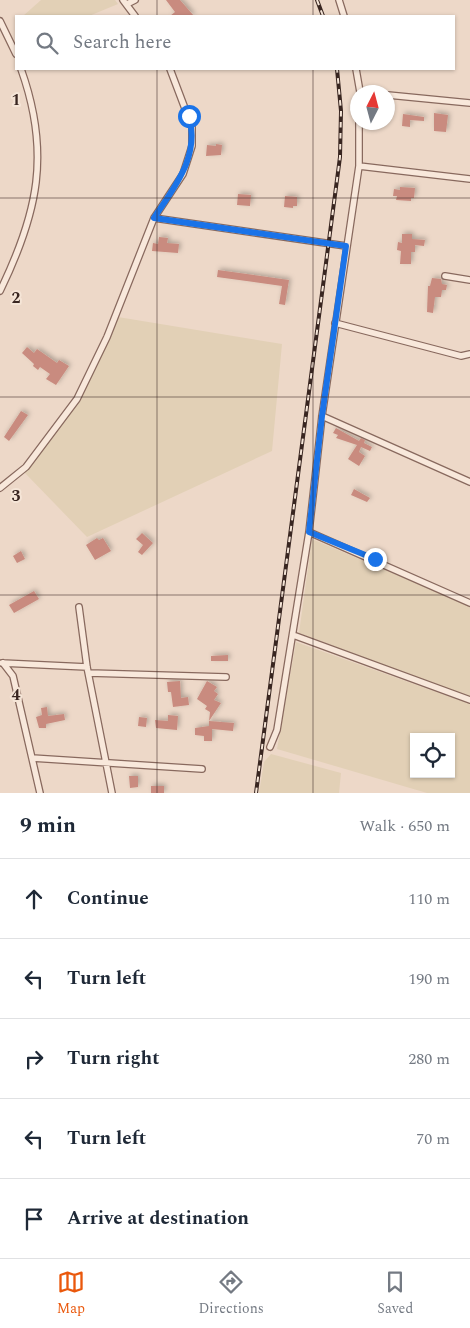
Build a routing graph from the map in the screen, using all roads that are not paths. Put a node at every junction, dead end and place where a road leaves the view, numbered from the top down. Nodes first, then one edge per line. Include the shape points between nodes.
1 (135, 0) edge
2 (339, 0) edge
3 (125, 2) edge
4 (133, 15) edge
5 (344, 15) edge
6 (0, 21) edge
7 (15, 52) edge
8 (22, 70) edge
9 (170, 70) edge
10 (356, 70) edge
11 (359, 85) edge
12 (395, 96) edge
13 (470, 103) edge
14 (359, 130) edge
15 (359, 166) junction
16 (470, 179) edge
17 (154, 218) junction
18 (346, 246) junction
19 (445, 276) dead end
20 (470, 280) edge
21 (0, 291) edge
22 (335, 323) junction
23 (470, 354) edge
24 (322, 416) junction
25 (470, 482) edge
26 (0, 488) edge
27 (309, 532) junction
28 (470, 603) edge
29 (78, 607) dead end
30 (293, 635) junction
31 (2, 663) edge
32 (88, 670) junction
33 (226, 678) dead end
34 (470, 700) edge
35 (270, 747) dead end
36 (32, 758) junction
37 (106, 761) junction
38 (202, 769) dead end
39 (40, 793) edge
40 (112, 793) edge

1 - 3 street
2 - 5 street
3 - 4 street
6 - 7 street
8 - 21 street via 33,104 38,136 37,177 28,222
9 - 17 street via 189,116 192,146 183,174
10 - 11 street
12 - 13 street
14 - 15 street
15 - 16 street
15 - 18 street
17 - 18 street
17 - 26 street via 107,337 77,399 26,467
18 - 22 street
19 - 20 street
22 - 23 street via 461,356
22 - 24 street
24 - 25 street
24 - 27 street
27 - 28 street
27 - 30 street
29 - 32 street
30 - 34 street
30 - 35 street via 277,730
31 - 32 street
31 - 36 street via 13,676
32 - 33 street
32 - 37 street
36 - 37 street
36 - 39 street
37 - 38 street
37 - 40 street

